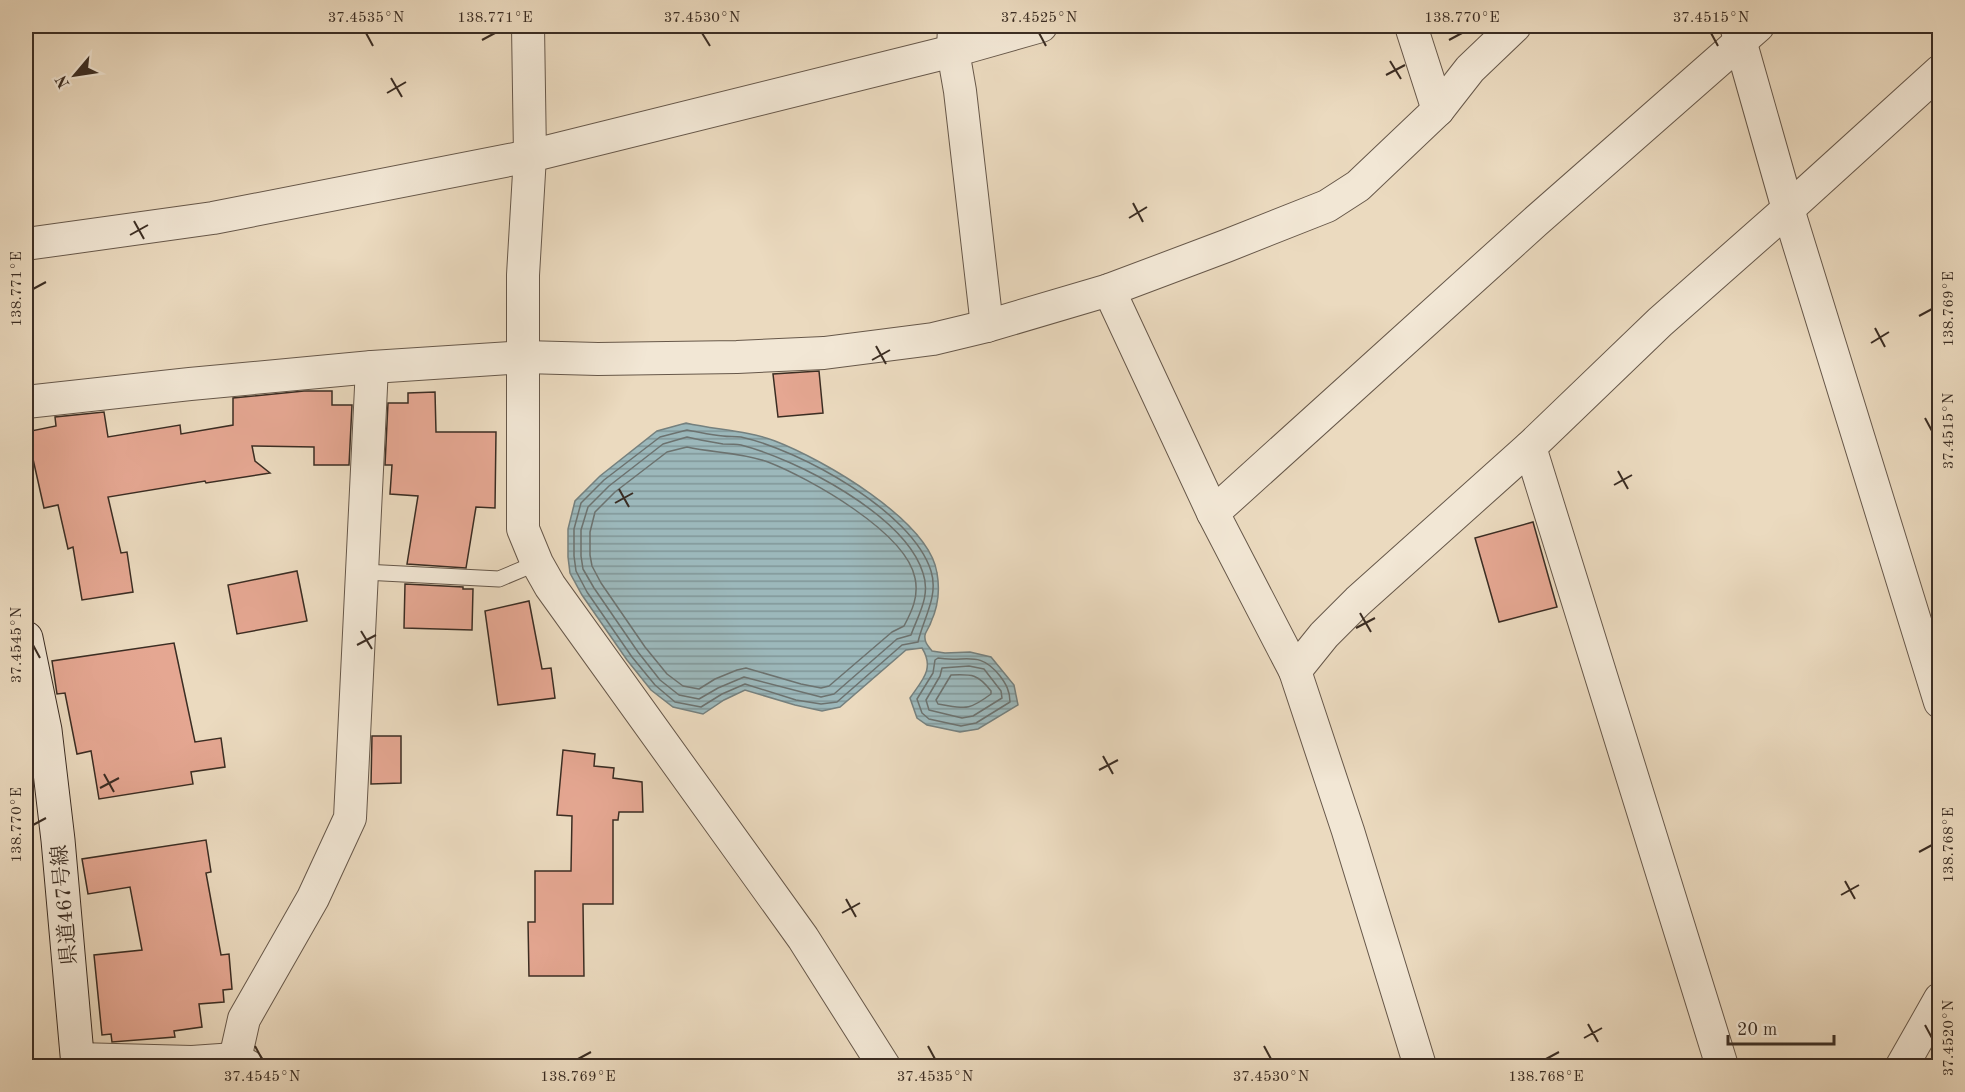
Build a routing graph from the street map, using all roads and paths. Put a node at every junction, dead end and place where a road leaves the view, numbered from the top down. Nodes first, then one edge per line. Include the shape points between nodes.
1 (528, 26) edge
2 (1041, 26) edge
3 (1411, 26) edge
4 (1515, 26) edge
5 (1745, 30) edge
6 (953, 38) edge
7 (1940, 71) edge
8 (1438, 110) junction
9 (530, 156) junction
10 (1788, 209) junction
11 (26, 244) edge
12 (1108, 290) junction
13 (987, 326) junction
14 (524, 357) junction
15 (372, 367) junction
16 (26, 402) edge
17 (1530, 447) junction
18 (1213, 513) junction
19 (537, 563) junction
20 (364, 572) junction
21 (26, 638) edge
22 (1295, 670) junction
23 (1940, 702) edge
24 (1940, 999) edge
25 (77, 1063) edge
26 (241, 1063) edge
27 (884, 1066) edge
28 (1420, 1066) edge
29 (1722, 1066) edge
30 (1902, 1066) edge

1 - 9 street
2 - 6 street
3 - 8 street
4 - 8 street via 1470,69
5 - 10 street
5 - 18 street
6 - 9 street
6 - 13 street
7 - 10 street
8 - 12 street via 1358,186 1327,206
9 - 11 street via 213,218
9 - 14 street via 523,275
10 - 17 street via 1660,322
10 - 23 street
12 - 13 street
12 - 18 street
13 - 14 street via 933,339 825,353
14 - 15 street
14 - 19 street via 523,529
15 - 16 street
15 - 20 street
17 - 22 street via 1358,601
17 - 29 street
18 - 22 street
19 - 20 lane via 499,579
19 - 27 street via 631,701 803,938
20 - 26 street via 351,818 314,898 244,1019
21 - 25 main road, 県道467号線 via 45,730
22 - 28 street
24 - 30 street
25 - 26 street

